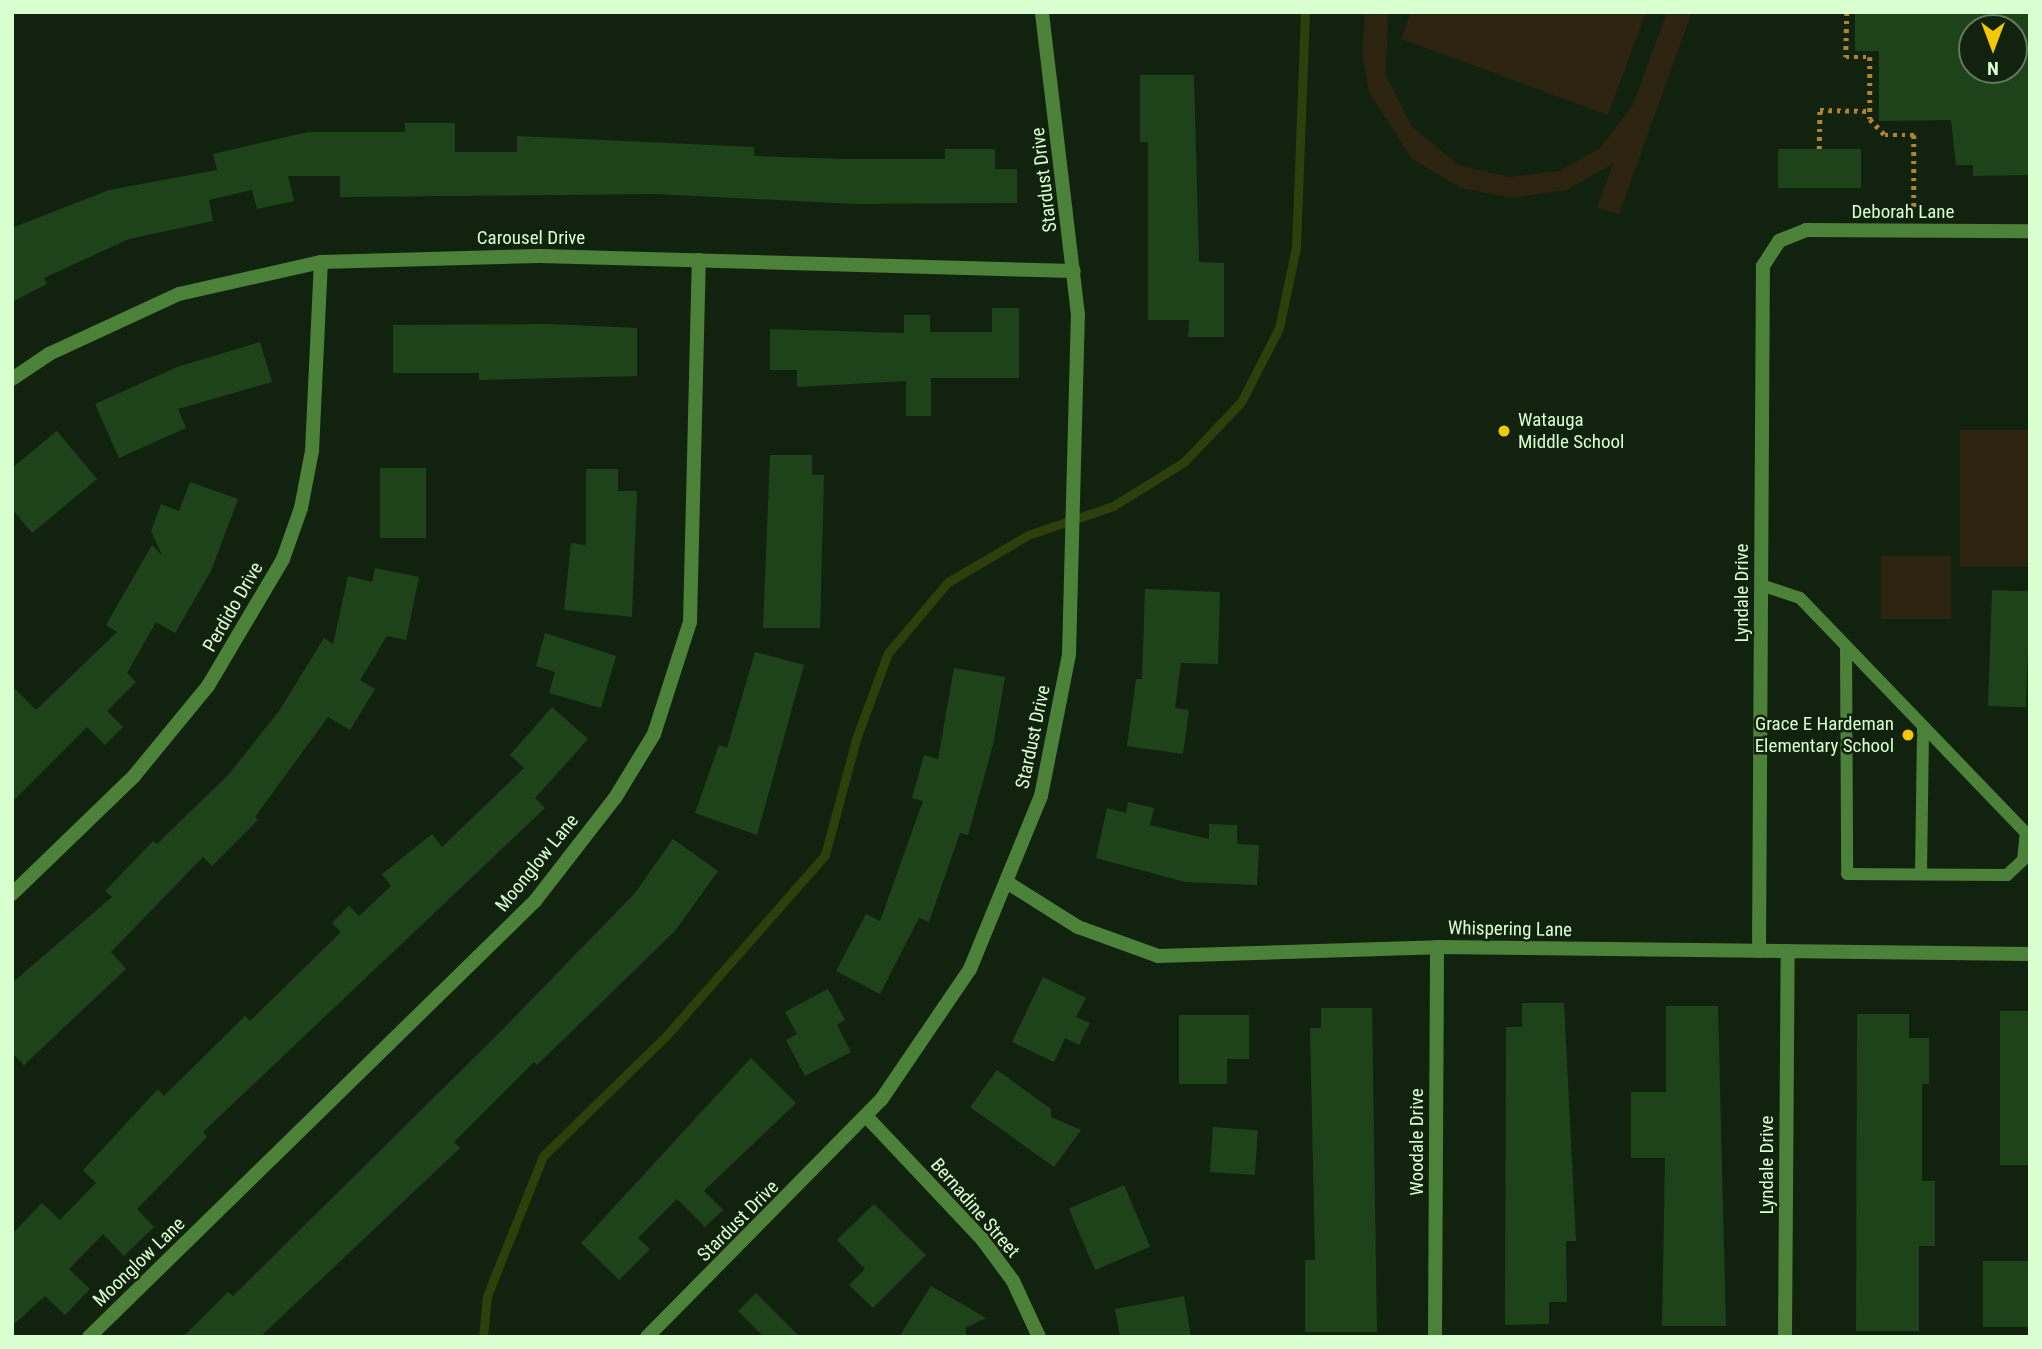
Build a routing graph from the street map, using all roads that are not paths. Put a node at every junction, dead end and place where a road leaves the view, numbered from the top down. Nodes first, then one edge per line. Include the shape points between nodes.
1 (1041, 12) edge
2 (2030, 231) edge
3 (1779, 241) joint
4 (699, 260) junction
5 (321, 262) junction
6 (1074, 271) junction
7 (12, 379) edge
8 (1761, 585) junction
9 (1846, 646) junction
10 (1923, 727) junction
11 (2028, 835) edge
12 (1921, 874) junction
13 (1009, 883) junction
14 (12, 894) edge
15 (1437, 947) junction
16 (1759, 951) junction
17 (1788, 951) junction
18 (2030, 954) edge
19 (866, 1116) junction
20 (89, 1337) edge
21 (648, 1337) edge
22 (1039, 1337) edge
23 (1435, 1337) edge
24 (1785, 1337) edge

1 - 6 street, Stardust Drive
2 - 3 street, Deborah Lane via 1806,230
3 - 8 street, Lyndale Drive via 1762,266
4 - 5 street, Carousel Drive via 540,256
4 - 6 street, Carousel Drive
4 - 20 street, Moonglow Lane via 690,622 654,734 615,798 535,901
5 - 7 street, Carousel Drive via 178,294 49,354
5 - 14 street, Perdido Drive via 312,451 301,509 283,559 208,686 134,776
6 - 13 street, Stardust Drive via 1076,556 1057,730
8 - 9 lane via 1800,598
8 - 16 street, Lyndale Drive
9 - 10 lane
9 - 12 lane via 1847,874
10 - 11 lane
10 - 12 lane
11 - 12 lane via 2023,860 2007,875
13 - 15 street, Whispering Lane via 1078,927 1158,956
13 - 19 street, Stardust Drive via 970,969
15 - 16 street, Whispering Lane
15 - 23 street, Woodale Drive
16 - 17 street, Whispering Lane
17 - 18 street, Whispering Lane
17 - 24 street, Lyndale Drive
19 - 21 street, Stardust Drive
19 - 22 street, Bernadine Street via 982,1239 1013,1281

